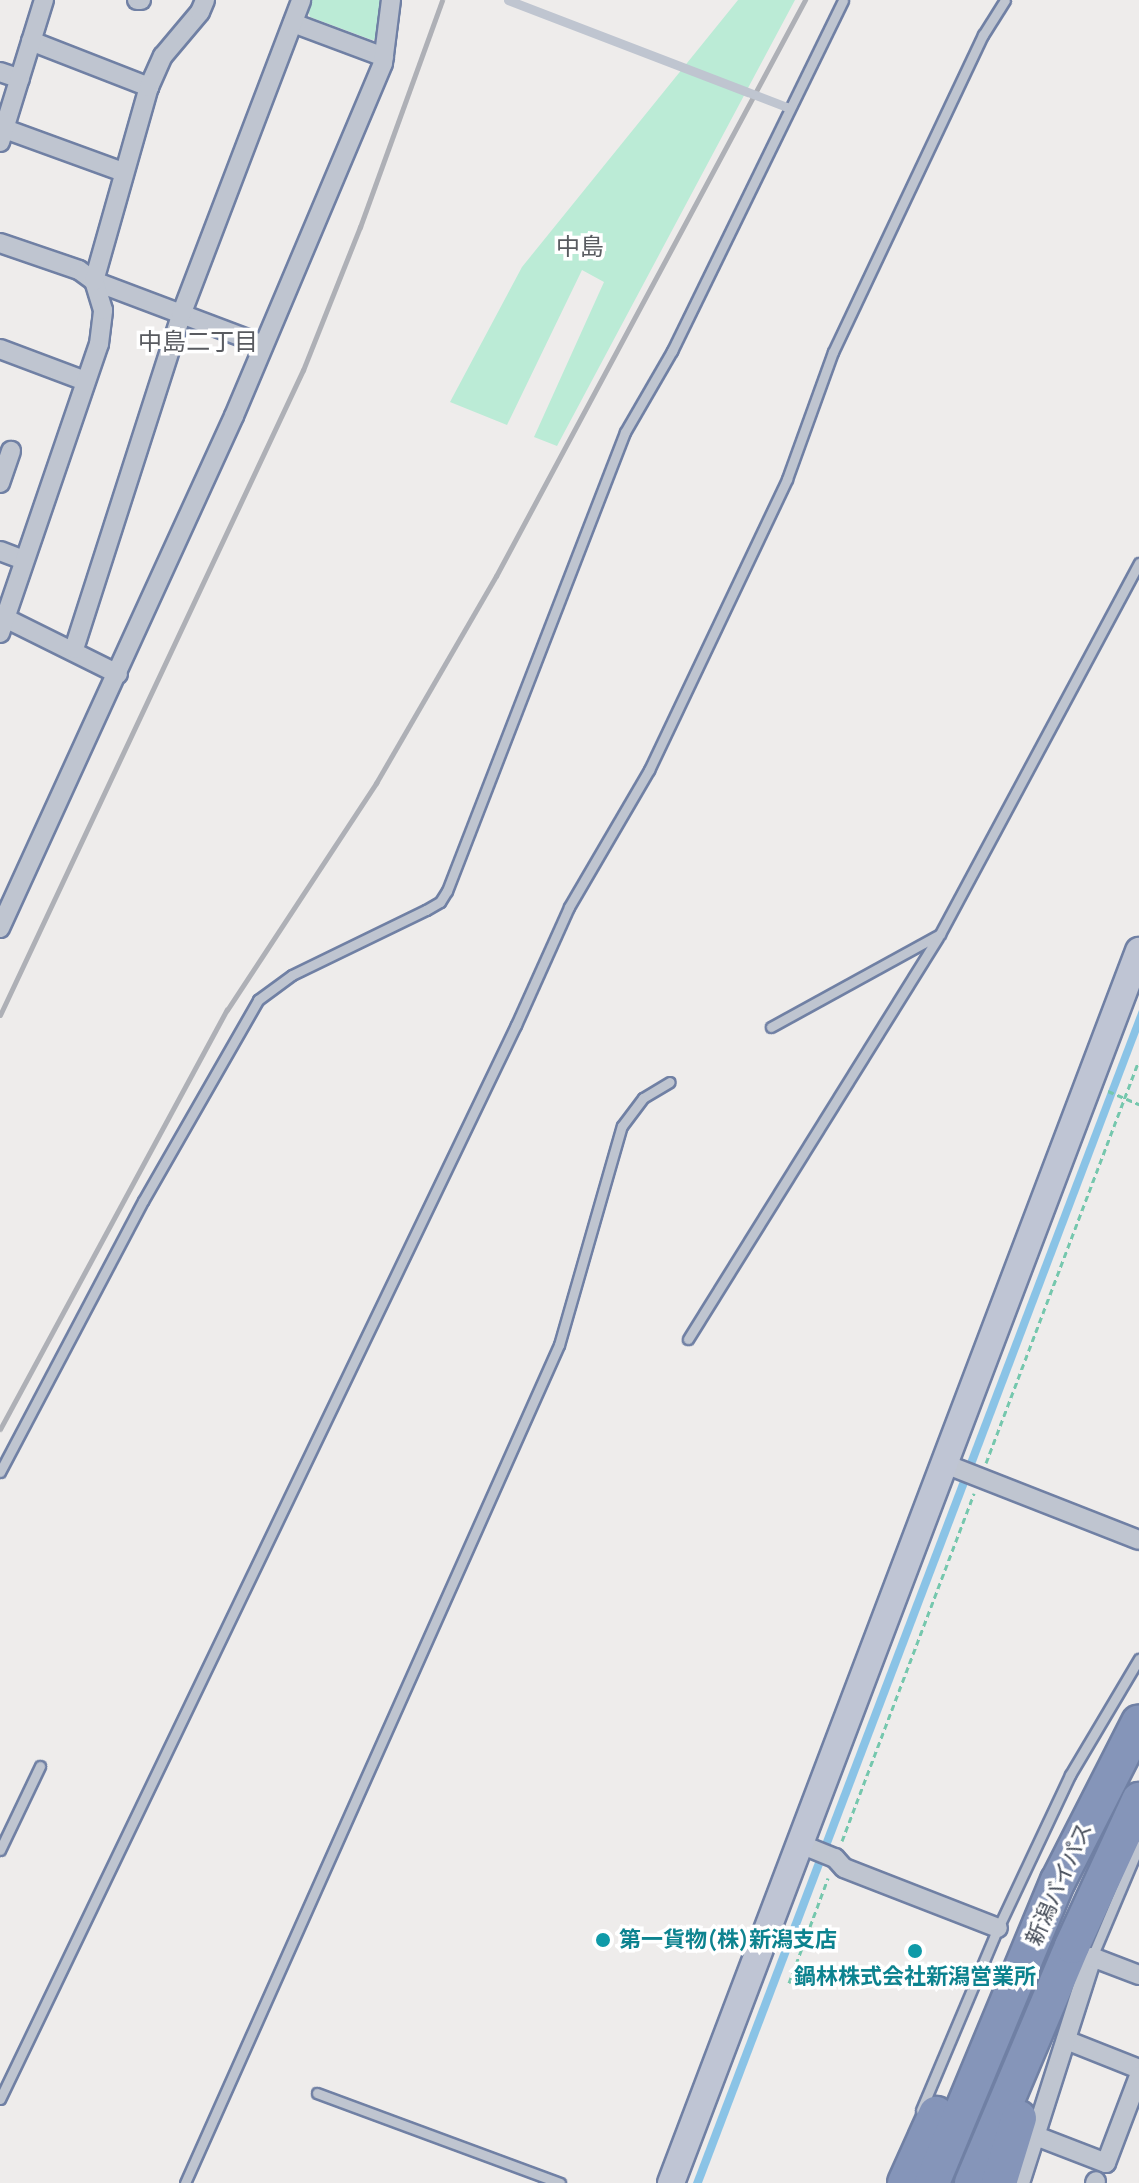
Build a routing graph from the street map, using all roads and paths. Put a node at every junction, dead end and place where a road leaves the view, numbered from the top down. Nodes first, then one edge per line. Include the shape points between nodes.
1 (44, 0) edge
2 (205, 0) edge
3 (301, 0) edge
4 (391, 0) edge
5 (508, 0) edge
6 (843, 0) edge
7 (1005, 0) edge
8 (293, 23) junction
9 (31, 41) junction
10 (384, 57) junction
11 (0, 72) edge
12 (20, 79) junction
13 (149, 87) junction
14 (789, 108) junction
15 (1, 137) edge
16 (123, 172) junction
17 (0, 243) edge
18 (94, 281) junction
19 (181, 315) junction
20 (263, 345) junction
21 (0, 349) edge
22 (85, 381) junction
23 (0, 551) edge
24 (23, 560) junction
25 (1139, 563) edge
26 (2, 626) edge
27 (74, 649) junction
28 (118, 674) junction
29 (0, 928) edge
30 (940, 934) junction
31 (1139, 951) edge
32 (771, 1027) dead end
33 (1139, 1061) edge
34 (670, 1082) dead end
35 (1103, 1089) dead end
36 (1125, 1098) junction
37 (1139, 1104) edge
38 (688, 1339) dead end
39 (945, 1464) junction
40 (0, 1472) edge
41 (980, 1478) junction
42 (1139, 1540) edge
43 (1139, 1659) edge
44 (1139, 1722) edge
45 (40, 1766) dead end
46 (1139, 1800) edge
47 (800, 1844) junction
48 (1139, 1846) edge
49 (0, 1850) edge
50 (835, 1858) junction
51 (1058, 1881) junction
52 (998, 1928) junction
53 (1082, 1952) junction
54 (1139, 1975) edge
55 (789, 1983) dead end
56 (1066, 2040) junction
57 (1139, 2069) edge
58 (1139, 2076) edge
59 (317, 2093) dead end
60 (0, 2099) edge
61 (915, 2126) dead end
62 (1036, 2136) junction
63 (185, 2183) edge
64 (560, 2183) edge
65 (671, 2183) edge
66 (905, 2183) edge
67 (932, 2183) edge
68 (972, 2183) edge
69 (999, 2183) edge
70 (1020, 2183) edge

1 - 9 street
2 - 13 street via 163,56
3 - 8 street
4 - 10 street
5 - 14 lane, bridge
6 - 14 lane
7 - 60 lane via 983,35 833,352 787,479 649,770 569,907
8 - 10 street
8 - 19 street
9 - 12 street
9 - 13 street
10 - 20 street
11 - 12 street
12 - 15 street
13 - 16 street
14 - 40 lane via 607,473 447,891 440,902 292,975 258,1000 143,1201
15 - 16 street
16 - 18 street
17 - 18 street via 79,270
18 - 19 street
18 - 22 street via 101,296 102,327
19 - 20 street
19 - 27 street
20 - 28 street
21 - 22 street
22 - 24 street
23 - 24 street
24 - 26 street
25 - 30 lane
26 - 27 street
27 - 28 street
28 - 29 street
30 - 32 lane
30 - 38 lane
31 - 39 street
33 - 36 path
34 - 63 lane via 643,1098 622,1126 559,1345
35 - 36 path
36 - 37 path
36 - 41 path
39 - 41 street
39 - 47 street
41 - 42 street
41 - 50 path
43 - 52 lane via 1070,1775
44 - 51 highway, 新潟バイパス
45 - 49 lane
46 - 53 highway, 新潟バイパス
47 - 50 street
47 - 65 street
48 - 53 lane
50 - 52 street via 844,1868
50 - 55 path
51 - 66 highway via 990,1990
51 - 67 highway, 新潟バイパス
52 - 61 lane
53 - 54 street
53 - 56 street
53 - 68 highway, 新潟バイパス
53 - 69 highway
56 - 57 street
56 - 62 street
58 - 62 street via 1106,2163
59 - 64 lane
62 - 70 street

